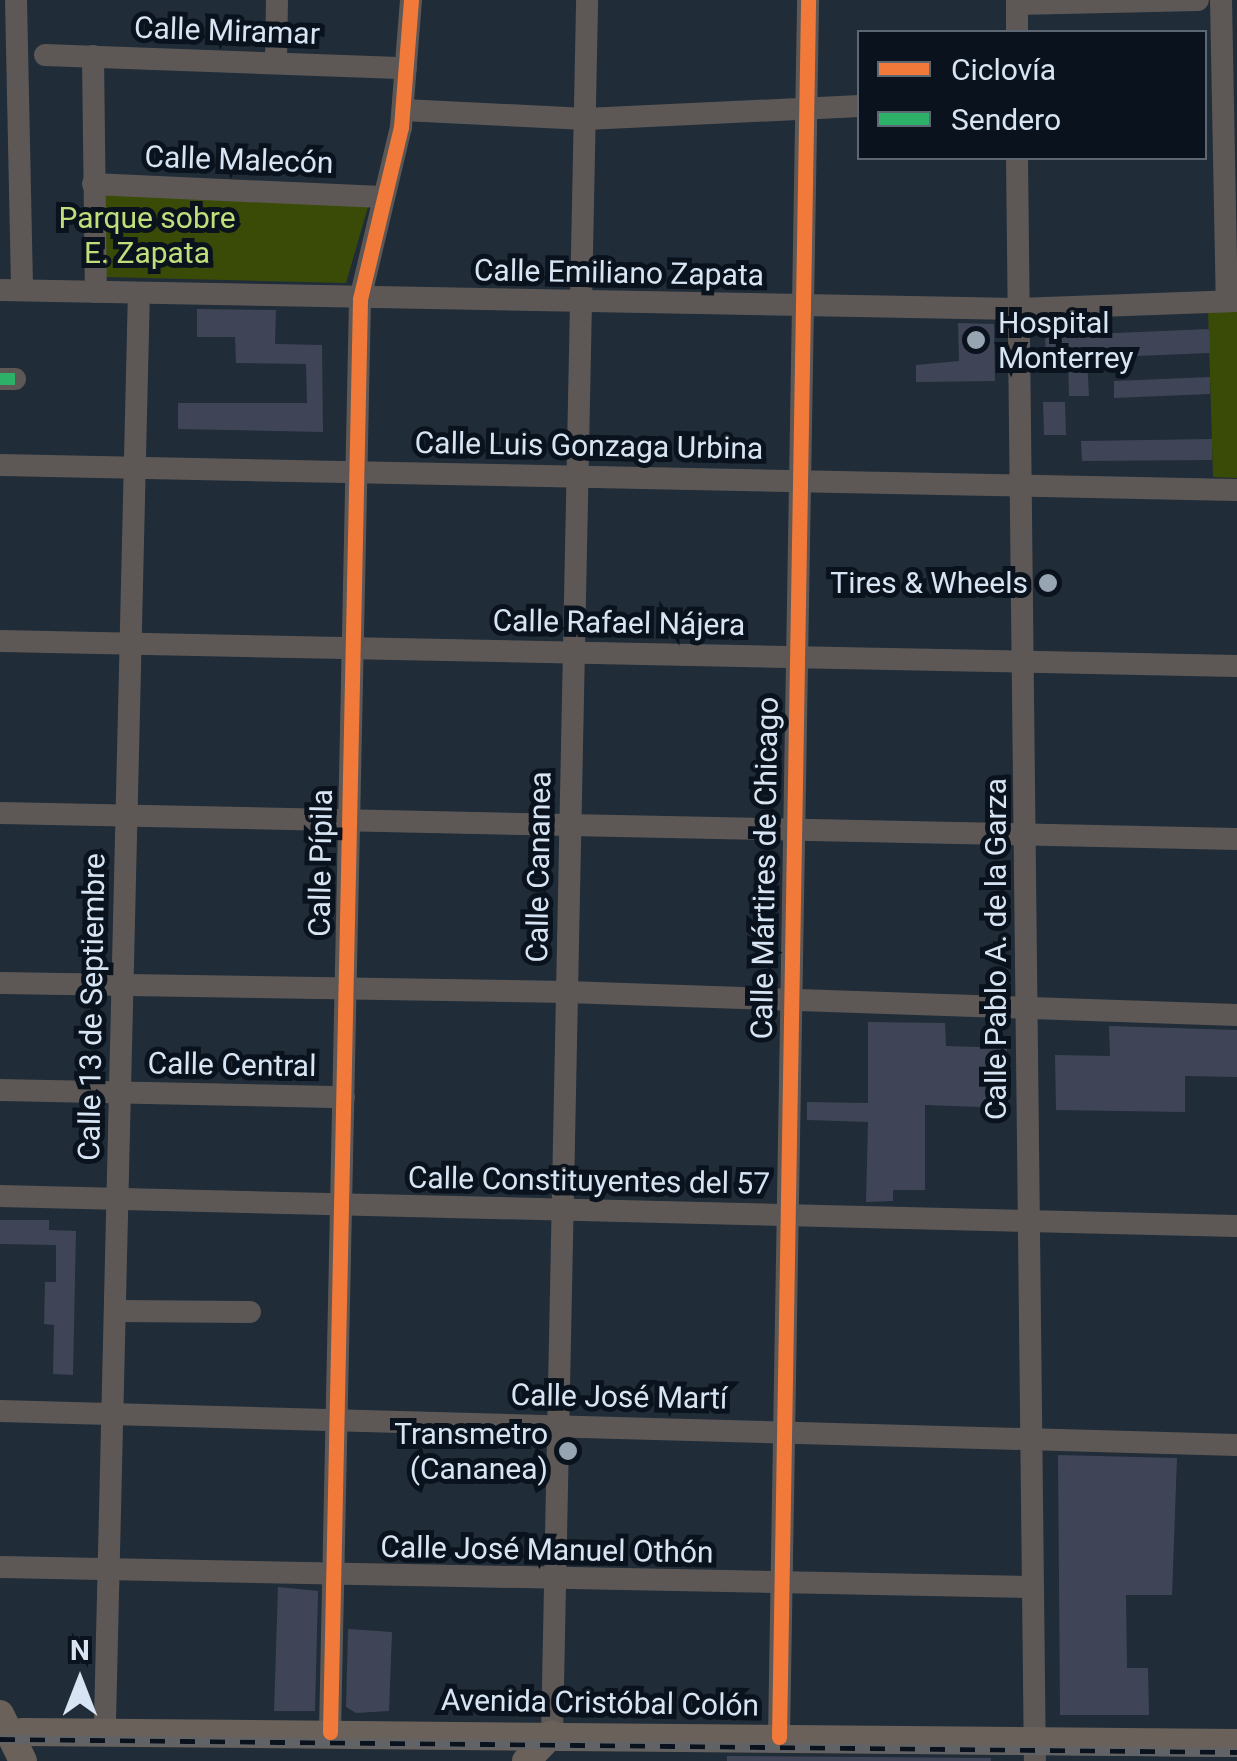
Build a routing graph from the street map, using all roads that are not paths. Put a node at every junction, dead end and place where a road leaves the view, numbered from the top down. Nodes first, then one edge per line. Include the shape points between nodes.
1 (16, 0) edge
2 (277, 0) edge
3 (411, 0) edge
4 (588, 0) edge
5 (808, 0) edge
6 (1184, 0) edge
7 (1198, 0) edge
8 (1221, 0) edge
9 (1017, 2) edge
10 (1017, 30) edge
11 (46, 55) dead end
12 (92, 56) junction
13 (276, 62) junction
14 (406, 68) junction
15 (1221, 92) edge
16 (857, 106) edge
17 (807, 108) junction
18 (404, 110) junction
19 (586, 120) junction
20 (9, 121) edge
21 (1017, 160) edge
22 (94, 184) junction
23 (382, 196) junction
24 (10, 221) edge
25 (11, 290) edge
26 (96, 292) junction
27 (139, 294) junction
28 (360, 300) junction
29 (1232, 301) edge
30 (581, 302) junction
31 (804, 306) junction
32 (1018, 309) junction
33 (0, 465) edge
34 (135, 467) junction
35 (357, 473) junction
36 (578, 475) junction
37 (802, 479) junction
38 (1020, 484) junction
39 (1237, 490) edge
40 (0, 640) edge
41 (130, 641) junction
42 (353, 647) junction
43 (573, 652) junction
44 (796, 656) junction
45 (1023, 660) junction
46 (1237, 666) edge
47 (0, 812) edge
48 (126, 815) junction
49 (349, 820) junction
50 (569, 824) junction
51 (793, 826) junction
52 (1026, 832) junction
53 (1237, 839) edge
54 (0, 983) edge
55 (123, 986) junction
56 (346, 989) junction
57 (567, 992) junction
58 (791, 1001) junction
59 (1028, 1008) junction
60 (1237, 1015) edge
61 (0, 1090) edge
62 (120, 1093) junction
63 (344, 1097) junction
64 (0, 1196) edge
65 (118, 1199) junction
66 (342, 1205) junction
67 (562, 1210) junction
68 (788, 1216) junction
69 (1028, 1221) junction
70 (1237, 1226) edge
71 (116, 1311) junction
72 (250, 1312) dead end
73 (0, 1411) edge
74 (113, 1414) junction
75 (337, 1419) junction
76 (558, 1426) junction
77 (784, 1431) junction
78 (1032, 1443) junction
79 (1237, 1445) edge
80 (0, 1567) edge
81 (110, 1570) junction
82 (332, 1576) junction
83 (555, 1580) junction
84 (780, 1584) junction
85 (1034, 1587) junction
86 (8, 1721) edge
87 (105, 1721) junction
88 (330, 1732) junction
89 (552, 1734) junction
90 (779, 1737) junction
91 (1237, 1743) edge
92 (1036, 1751) edge
93 (23, 1761) edge
94 (526, 1761) edge

1 - 20 street
2 - 13 street
3 - 14 street, Calle Pípila
4 - 19 street, Calle Cananea
5 - 17 street, Calle Mártires de Chicago
6 - 7 street
6 - 9 street
8 - 15 street
9 - 10 street
11 - 12 street, Calle Miramar
12 - 13 street, Calle Miramar
12 - 22 street
13 - 14 street, Calle Miramar
14 - 18 street, Calle Pípila
15 - 29 street
16 - 17 street
17 - 19 street
17 - 31 street, Calle Mártires de Chicago
18 - 19 street
18 - 23 street, Calle Pípila
19 - 30 street, Calle Cananea
20 - 24 street
21 - 32 street, Calle Pablo A. de la Garza
22 - 23 street, Calle Malecón
22 - 26 street
23 - 28 street, Calle Pípila
24 - 25 street
25 - 26 street, Calle Emiliano Zapata
26 - 27 street, Calle Emiliano Zapata
27 - 28 street, Calle Emiliano Zapata
27 - 34 street, Calle 13 de Septiembre
28 - 30 street, Calle Emiliano Zapata
28 - 35 street, Calle Pípila
29 - 32 street, Calle Emiliano Zapata
30 - 31 street, Calle Emiliano Zapata
30 - 36 street, Calle Cananea
31 - 32 street, Calle Emiliano Zapata
31 - 37 street, Calle Mártires de Chicago
32 - 38 street, Calle Pablo A. de la Garza
33 - 34 street, Calle Luis Gonzaga Urbina
34 - 35 street, Calle Luis Gonzaga Urbina
34 - 41 street, Calle 13 de Septiembre
35 - 36 street, Calle Luis Gonzaga Urbina
35 - 42 street, Calle Pípila
36 - 37 street, Calle Luis Gonzaga Urbina
36 - 43 street, Calle Cananea
37 - 38 street, Calle Luis Gonzaga Urbina
37 - 44 street, Calle Mártires de Chicago
38 - 39 street, Calle Luis Gonzaga Urbina
38 - 45 street, Calle Pablo A. de la Garza
40 - 41 street, Calle Rafael Nájera
41 - 42 street, Calle Rafael Nájera
41 - 48 street, Calle 13 de Septiembre
42 - 43 street, Calle Rafael Nájera
42 - 49 street, Calle Pípila
43 - 44 street, Calle Rafael Nájera
43 - 50 street, Calle Cananea
44 - 45 street, Calle Rafael Nájera
44 - 51 street, Calle Mártires de Chicago
45 - 46 street, Calle Rafael Nájera
45 - 52 street, Calle Pablo A. de la Garza
47 - 48 street
48 - 49 street
48 - 55 street, Calle 13 de Septiembre
49 - 50 street
49 - 56 street, Calle Pípila
50 - 51 street
50 - 57 street, Calle Cananea
51 - 52 street
51 - 58 street, Calle Mártires de Chicago
52 - 53 street
52 - 59 street, Calle Pablo A. de la Garza
54 - 55 street
55 - 56 street
55 - 62 street, Calle 13 de Septiembre
56 - 57 street
56 - 63 street, Calle Pípila
57 - 58 street
57 - 67 street, Calle Cananea
58 - 59 street
58 - 68 street, Calle Mártires de Chicago
59 - 60 street
59 - 69 street, Calle Pablo A. de la Garza
61 - 62 street, Calle Central
62 - 63 street, Calle Central
62 - 65 street, Calle 13 de Septiembre
63 - 66 street, Calle Pípila
64 - 65 street, Calle Constituyentes del 57
65 - 66 street, Calle Constituyentes del 57
65 - 71 street, Calle 13 de Septiembre
66 - 67 street, Calle Constituyentes del 57
66 - 75 street, Calle Pípila
67 - 68 street, Calle Constituyentes del 57
67 - 76 street, Calle Cananea
68 - 69 street, Calle Constituyentes del 57
68 - 77 street, Calle Mártires de Chicago
69 - 70 street, Calle Constituyentes del 57
69 - 78 street, Calle Pablo A. de la Garza
71 - 72 street
71 - 74 street, Calle 13 de Septiembre
73 - 74 street, Calle José Martí
74 - 75 street, Calle José Martí
74 - 81 street, Calle 13 de Septiembre
75 - 76 street, Calle José Martí
75 - 82 street, Calle Pípila
76 - 77 street, Calle José Martí
76 - 83 street, Calle Cananea
77 - 78 street, Calle José Martí
77 - 84 street, Calle Mártires de Chicago
78 - 79 street, Calle José Martí
78 - 85 street, Calle Pablo A. de la Garza
80 - 81 street, Calle José Manuel Othón
81 - 82 street, Calle José Manuel Othón
81 - 87 street, Calle 13 de Septiembre
82 - 83 street, Calle José Manuel Othón
82 - 88 street, Calle Pípila
83 - 84 street, Calle José Manuel Othón
83 - 89 street, Calle Cananea
84 - 85 street, Calle José Manuel Othón
84 - 90 street, Calle Mártires de Chicago
85 - 92 street, Calle Pablo A. de la Garza
86 - 87 main road
86 - 88 main road, Avenida Cristóbal Colón
86 - 93 main road
87 - 88 main road
88 - 89 main road, Avenida Cristóbal Colón
89 - 90 main road, Avenida Cristóbal Colón
89 - 94 main road
90 - 92 main road, Avenida Cristóbal Colón
91 - 92 main road, Avenida Cristóbal Colón

